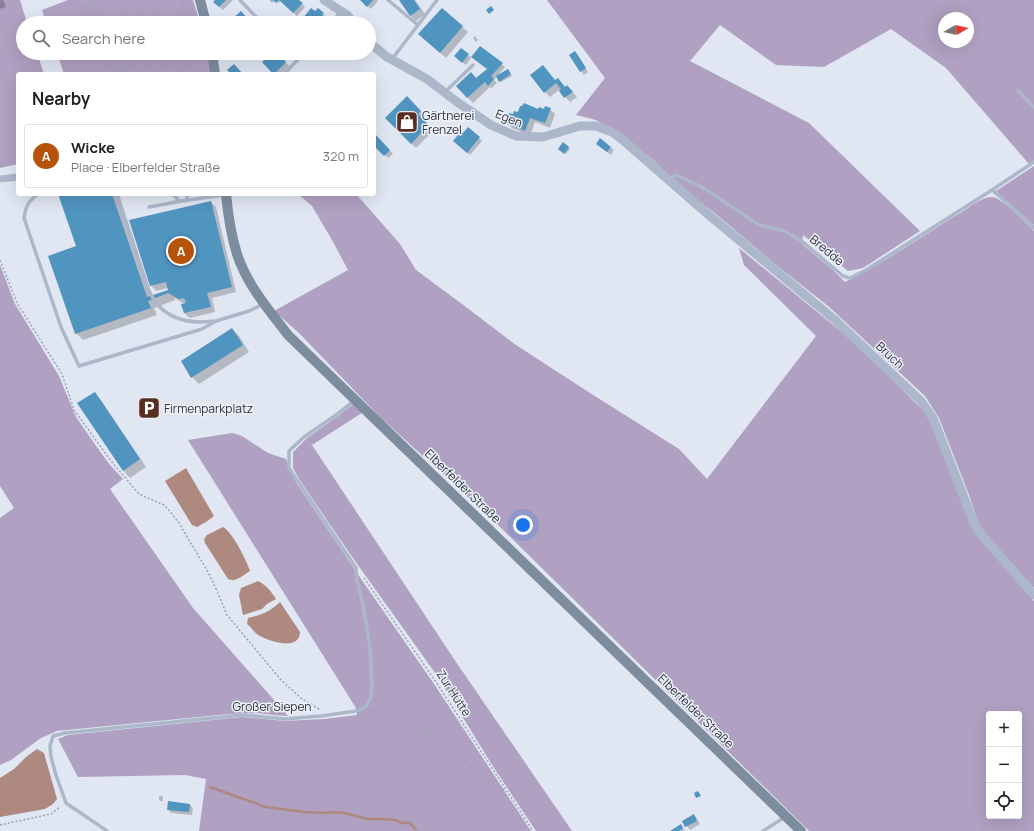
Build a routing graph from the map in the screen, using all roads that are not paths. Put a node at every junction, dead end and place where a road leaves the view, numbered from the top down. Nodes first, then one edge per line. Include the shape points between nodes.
1 (200, 0) edge
2 (240, 0) edge
3 (324, 0) edge
4 (388, 0) edge
5 (437, 0) edge
6 (341, 11) junction
7 (204, 16) edge
8 (255, 16) edge
9 (337, 16) edge
10 (348, 16) edge
11 (418, 25) junction
12 (376, 48) edge
13 (213, 60) edge
14 (392, 60) junction
15 (297, 61) edge
16 (473, 65) dead end
17 (215, 72) edge
18 (286, 72) edge
19 (1018, 91) dead end
20 (444, 92) junction
21 (1034, 107) edge
22 (1034, 162) edge
23 (16, 177) edge
24 (0, 180) edge
25 (668, 180) junction
26 (992, 190) junction
27 (36, 196) edge
28 (118, 196) edge
29 (175, 196) edge
30 (187, 196) edge
31 (215, 196) edge
32 (226, 196) edge
33 (179, 201) junction
34 (186, 201) junction
35 (149, 207) dead end
36 (1034, 228) edge
37 (264, 303) junction
38 (216, 321) junction
39 (355, 400) junction
40 (1034, 595) edge
41 (786, 816) junction
42 (107, 831) edge
43 (763, 831) edge
44 (801, 831) edge

1 - 7 main road
2 - 8 lane
3 - 6 street
4 - 11 lane
5 - 11 lane
6 - 9 lane
6 - 10 street
11 - 14 lane
12 - 14 street, Egen
13 - 17 main road
14 - 20 street, Egen via 427,79
15 - 18 lane
16 - 20 lane
19 - 21 lane
20 - 25 street, Egen via 491,125 516,136 543,137 580,126 596,126 612,132
22 - 26 lane, Bredde
23 - 24 street
25 - 26 lane, Bredde via 676,174 702,187 759,225 785,231 804,243 843,276 850,278
25 - 40 street, Bruch via 835,320 921,401 933,418 974,523
26 - 36 lane
27 - 38 lane via 26,207 24,218 61,327 79,366 202,328
28 - 38 lane via 149,290 156,303 165,312 189,322
29 - 33 lane
30 - 34 lane
31 - 34 lane
32 - 37 main road, Elberfelder Straße via 230,227 238,256
33 - 34 lane
33 - 35 lane
37 - 38 lane via 249,311
37 - 39 main road, Elberfelder Straße via 288,334
39 - 41 main road, Elberfelder Straße
39 - 42 lane, Großer Siepen via 289,451 289,468 356,568 370,647 371,698 366,706 356,711 330,715 285,719 237,715 53,736 50,746 51,757 66,803
41 - 43 lane
41 - 44 main road, Elberfelder Straße

